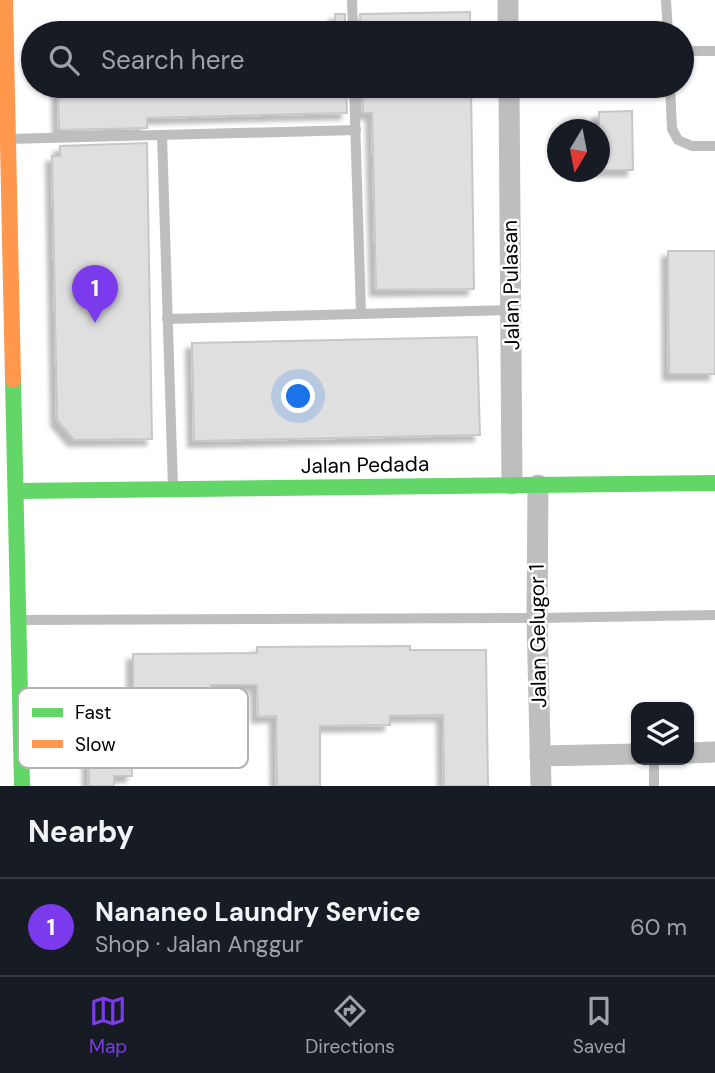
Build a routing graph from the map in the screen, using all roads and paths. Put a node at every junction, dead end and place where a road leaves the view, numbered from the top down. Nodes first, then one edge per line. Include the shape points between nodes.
1 (5, 0) edge
2 (352, 0) edge
3 (508, 0) edge
4 (666, 0) edge
5 (353, 21) edge
6 (508, 21) edge
7 (667, 21) edge
8 (694, 51) edge
9 (715, 51) edge
10 (355, 98) edge
11 (509, 98) edge
12 (671, 98) edge
13 (356, 130) junction
14 (162, 135) junction
15 (9, 139) junction
16 (715, 146) edge
17 (512, 310) junction
18 (361, 314) junction
19 (167, 319) junction
20 (6, 321) edge
21 (715, 483) edge
22 (512, 484) junction
23 (538, 485) junction
24 (173, 488) junction
25 (16, 491) junction
26 (715, 615) edge
27 (537, 618) junction
28 (20, 620) junction
29 (21, 688) edge
30 (715, 752) edge
31 (694, 753) edge
32 (631, 754) edge
33 (540, 756) junction
34 (654, 765) edge
35 (22, 768) edge
36 (22, 786) edge
37 (541, 786) edge
38 (654, 786) edge

1 - 15 street
2 - 5 lane
3 - 6 street
4 - 7 lane
8 - 9 lane
10 - 13 lane
11 - 17 street, Jalan Pulasan
12 - 16 lane via 672,129 678,140 692,146
13 - 14 lane
13 - 18 lane
14 - 15 lane
14 - 19 lane
15 - 20 street
17 - 18 lane
17 - 22 street, Jalan Pulasan
18 - 19 lane
19 - 24 lane
20 - 25 street
21 - 23 street, Jalan Pedada
22 - 23 street, Jalan Pedada
22 - 24 street, Jalan Pedada
23 - 27 street, Jalan Gelugor 1
24 - 25 street, Jalan Pedada
25 - 28 street
26 - 27 lane
27 - 28 lane
27 - 33 street, Jalan Gelugor 1
28 - 29 street
30 - 31 street
32 - 33 street
33 - 37 street, Jalan Gelugor 1
34 - 38 lane
35 - 36 street

